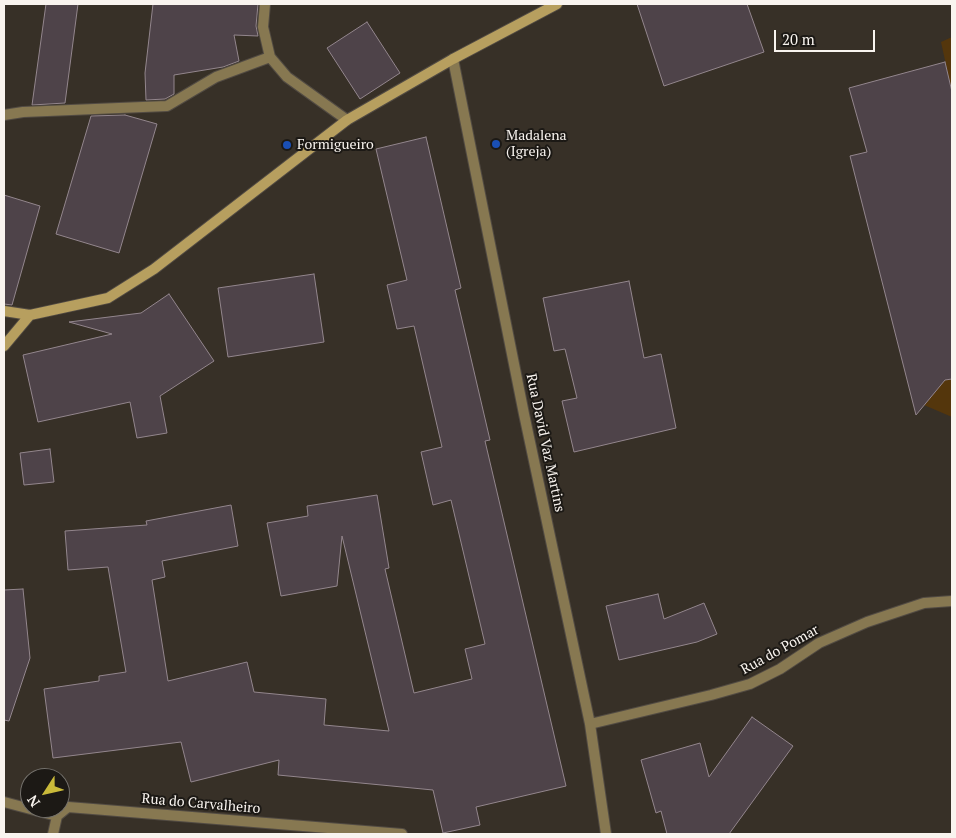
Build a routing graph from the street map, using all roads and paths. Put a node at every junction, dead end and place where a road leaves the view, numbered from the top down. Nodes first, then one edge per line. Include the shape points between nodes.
1 (265, 4) edge
2 (557, 4) edge
3 (270, 57) junction
4 (453, 58) junction
5 (4, 115) edge
6 (347, 120) junction
7 (4, 311) edge
8 (30, 315) junction
9 (4, 346) edge
10 (952, 601) edge
11 (590, 724) junction
12 (4, 802) edge
13 (20, 806) edge
14 (70, 807) edge
15 (57, 818) edge
16 (54, 834) edge
17 (402, 834) edge
18 (606, 834) edge

1 - 3 street via 263,27
2 - 4 street
3 - 5 street via 216,77 166,106
3 - 6 street via 288,77
4 - 6 street
4 - 11 street, Rua David Vaz Martins
6 - 8 street via 154,269 108,298
7 - 8 street
8 - 9 street
10 - 11 street, Rua do Pomar via 924,603 867,622 819,643 750,684
11 - 18 street, Rua David Vaz Martins
12 - 13 street
14 - 17 street, Rua do Carvalheiro
15 - 16 street

